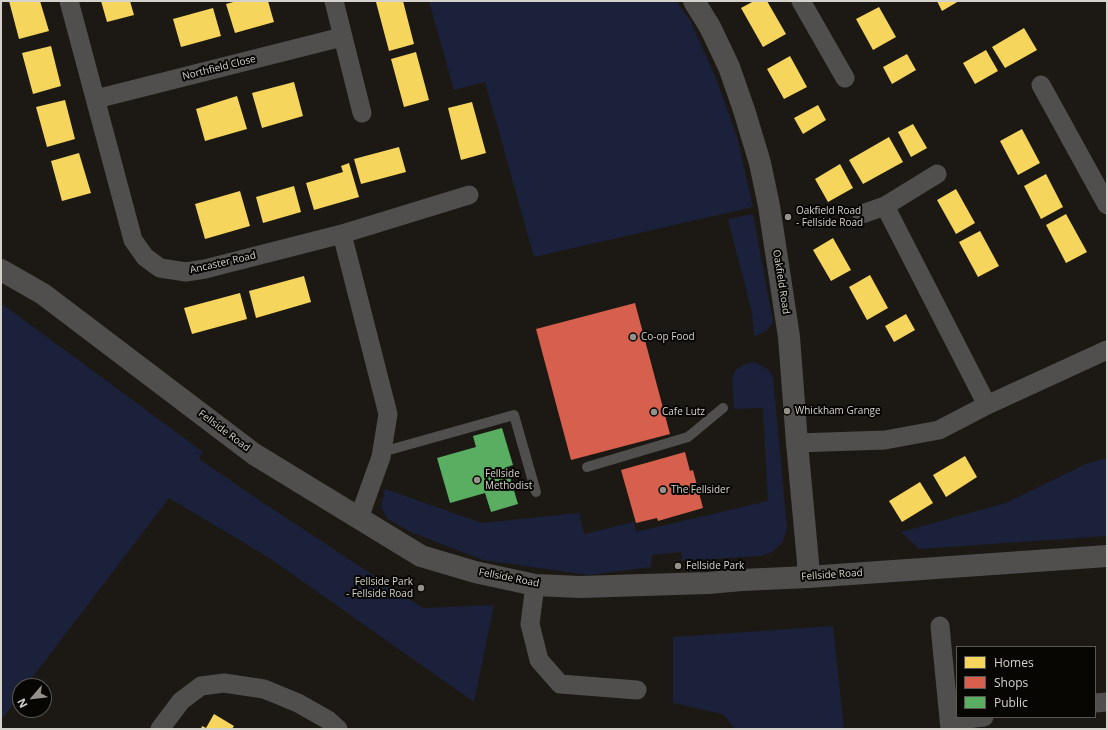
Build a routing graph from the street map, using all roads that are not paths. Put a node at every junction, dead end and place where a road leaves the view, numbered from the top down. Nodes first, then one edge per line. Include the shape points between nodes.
1 (69, 1) edge
2 (334, 1) edge
3 (694, 1) edge
4 (801, 1) edge
5 (342, 37) junction
6 (845, 78) dead end
7 (1041, 85) dead end
8 (96, 99) junction
9 (362, 113) dead end
10 (937, 174) dead end
11 (469, 195) dead end
12 (1107, 205) edge
13 (885, 206) junction
14 (862, 214) dead end
15 (342, 234) junction
16 (1, 270) edge
17 (1107, 350) edge
18 (987, 405) junction
19 (723, 408) dead end
20 (797, 443) junction
21 (382, 452) junction
22 (587, 467) dead end
23 (536, 492) dead end
24 (359, 518) junction
25 (1107, 556) edge
26 (808, 577) junction
27 (535, 585) junction
28 (940, 626) dead end
29 (637, 690) dead end
30 (1107, 702) edge
31 (1096, 703) edge
32 (980, 718) edge
33 (949, 725) edge
34 (160, 729) edge
35 (338, 729) edge

1 - 8 street, Ancaster Road
2 - 5 street
3 - 20 street, Oakfield Road via 710,27 729,68 760,163 790,337
4 - 6 street
5 - 8 street, Northfield Close
5 - 9 street
7 - 12 street
8 - 15 street, Ancaster Road via 134,240 145,257 160,268 186,272 198,270
10 - 13 street
11 - 15 street, Ancaster Road
13 - 14 street
13 - 18 street
15 - 21 street via 388,414
16 - 24 street, Fellside Road via 43,294 254,454
17 - 18 street
18 - 20 street via 940,430 885,440
19 - 22 lane via 688,437
20 - 26 street, Oakfield Road
21 - 23 lane via 514,415
21 - 24 street
24 - 27 street, Fellside Road via 421,556 475,572
25 - 26 street, Fellside Road
26 - 27 street, Fellside Road via 655,585
27 - 29 street via 530,624 540,660 560,684
28 - 33 street
30 - 31 street
32 - 33 street
34 - 35 street via 181,701 201,686 224,683 264,689 298,703 328,720

